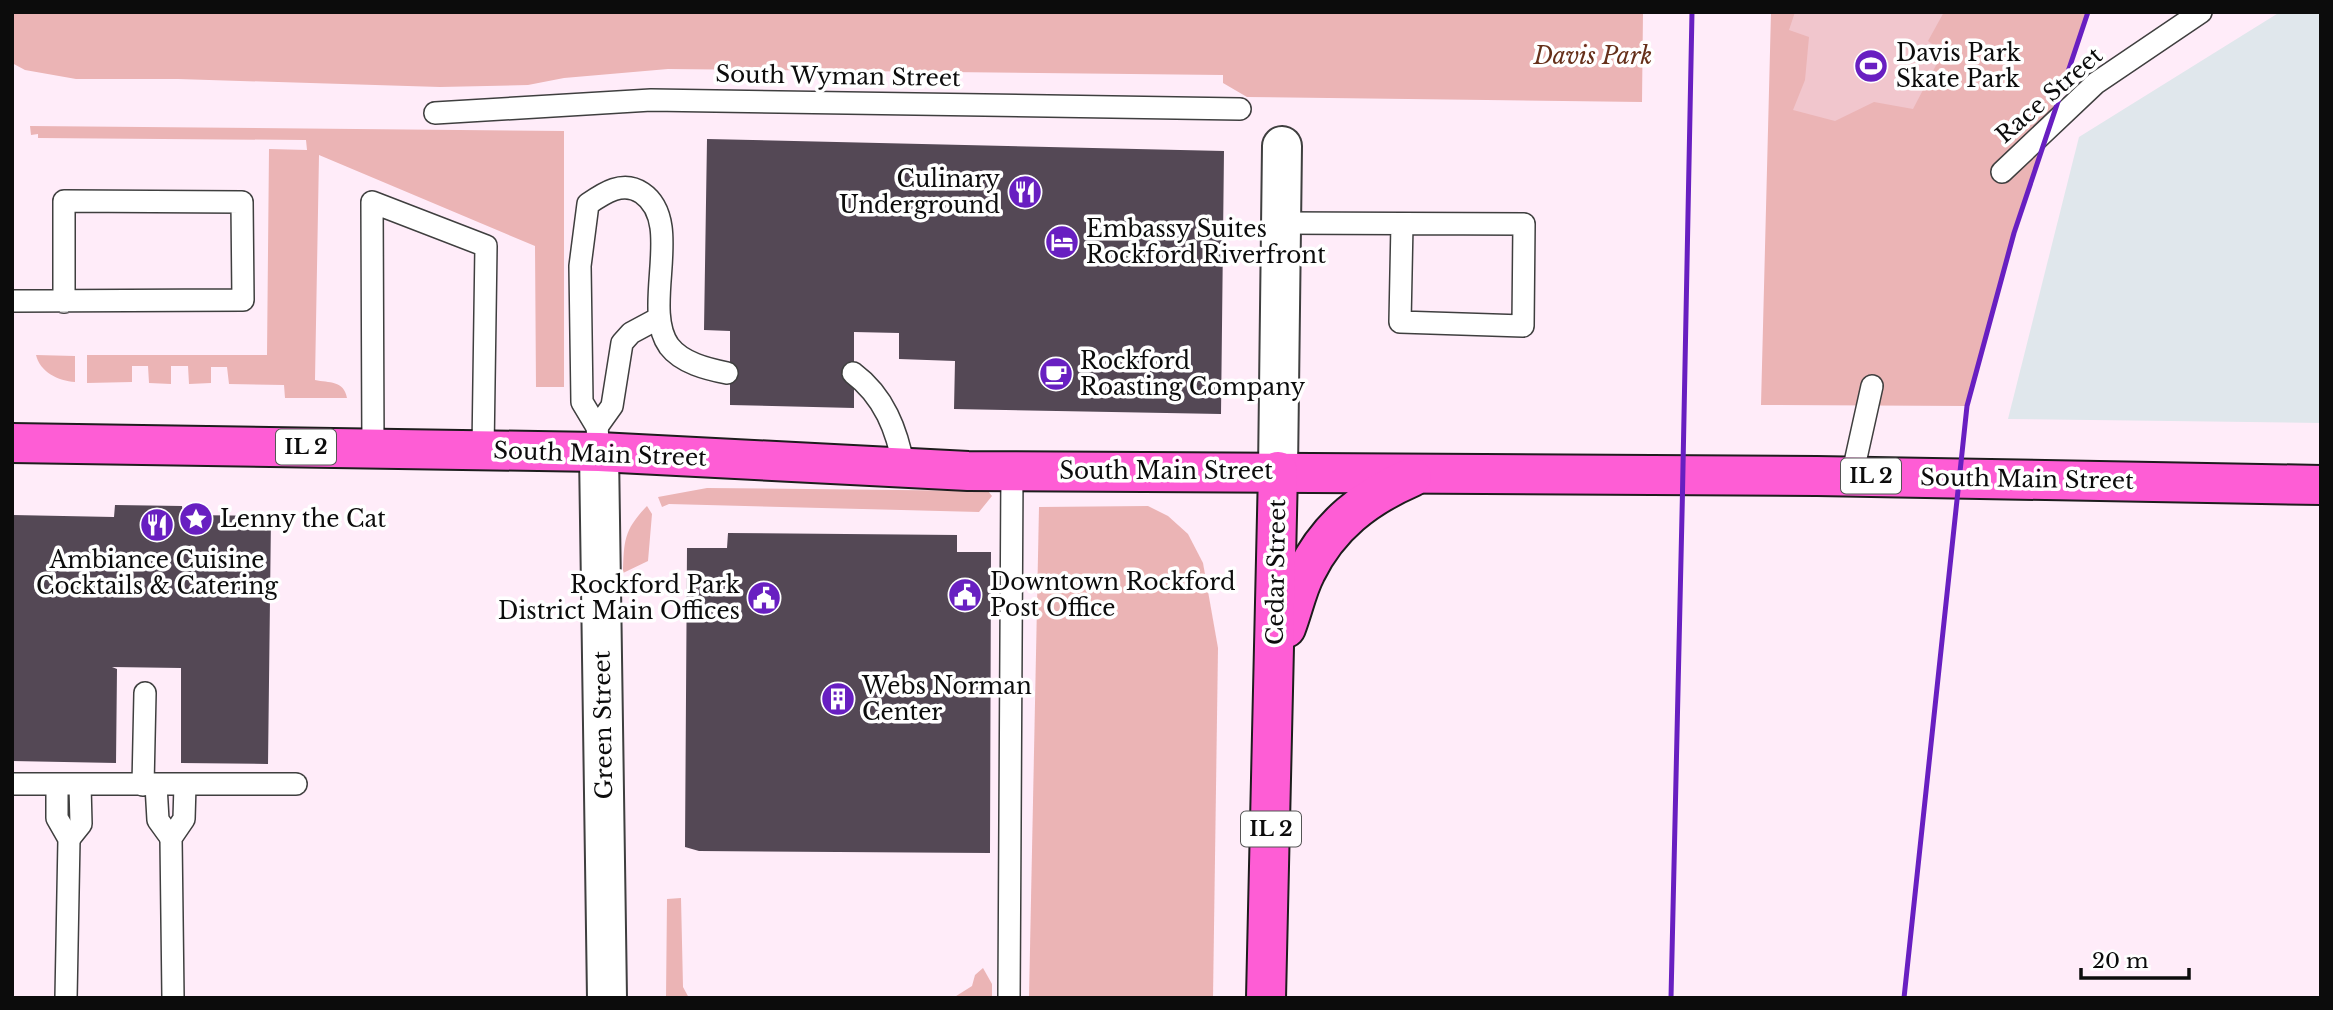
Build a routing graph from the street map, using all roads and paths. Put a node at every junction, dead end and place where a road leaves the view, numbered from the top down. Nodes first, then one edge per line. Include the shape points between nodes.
1 (2201, 12) edge
2 (1240, 109) dead end
3 (435, 113) dead end
4 (1282, 146) dead end
5 (2002, 172) dead end
6 (1281, 223) junction
7 (1402, 224) junction
8 (12, 301) edge
9 (64, 302) junction
10 (659, 318) junction
11 (727, 373) dead end
12 (853, 373) dead end
13 (1872, 386) dead end
14 (598, 440) junction
15 (12, 443) edge
16 (373, 448) junction
17 (483, 450) junction
18 (904, 468) junction
19 (1012, 471) junction
20 (1278, 471) junction
21 (1422, 473) junction
22 (1852, 476) junction
23 (2321, 485) edge
24 (1275, 660) junction
25 (145, 693) dead end
26 (12, 784) edge
27 (296, 784) dead end
28 (57, 785) junction
29 (80, 785) junction
30 (150, 785) junction
31 (185, 785) junction
32 (171, 838) junction
33 (69, 839) junction
34 (66, 998) edge
35 (173, 998) edge
36 (607, 998) edge
37 (1009, 998) edge
38 (1266, 998) edge

1 - 5 lane, Race Street via 2096,83
2 - 3 lane, South Wyman Street via 651,100
4 - 6 street, Cedar Street
6 - 7 lane
6 - 20 street, Cedar Street
7 - 7 lane via 1524,224 1523,326 1400,322
8 - 9 lane
9 - 9 lane via 243,300 242,202 64,201
10 - 11 lane via 669,345 685,359
10 - 14 lane via 622,343 612,406
10 - 14 lane via 660,221 653,200 634,188 609,190 588,204 580,266 582,402
12 - 18 lane via 869,385 886,411
13 - 22 lane
14 - 17 main road, South Main Street / IL 2
14 - 18 main road, South Main Street / IL 2
14 - 36 street, Green Street
15 - 16 main road, South Main Street / IL 2
16 - 17 main road, South Main Street / IL 2
16 - 17 lane via 372,202 486,246
18 - 19 main road, South Main Street / IL 2
19 - 20 main road, South Main Street / IL 2
19 - 37 lane
20 - 21 main road, South Main Street / IL 2
20 - 24 main road, Cedar Street
21 - 22 main road, South Main Street / IL 2
21 - 24 main road, IL 2 via 1356,507 1331,536 1306,572
22 - 23 main road, South Main Street / IL 2
24 - 38 main road, Cedar Street / IL 2
25 - 30 lane
26 - 28 lane
27 - 31 lane
28 - 29 lane
28 - 33 lane via 57,818
29 - 30 lane
29 - 33 lane via 81,824
30 - 31 lane
30 - 32 lane via 158,820
31 - 32 lane via 184,820
32 - 35 lane
33 - 34 lane

